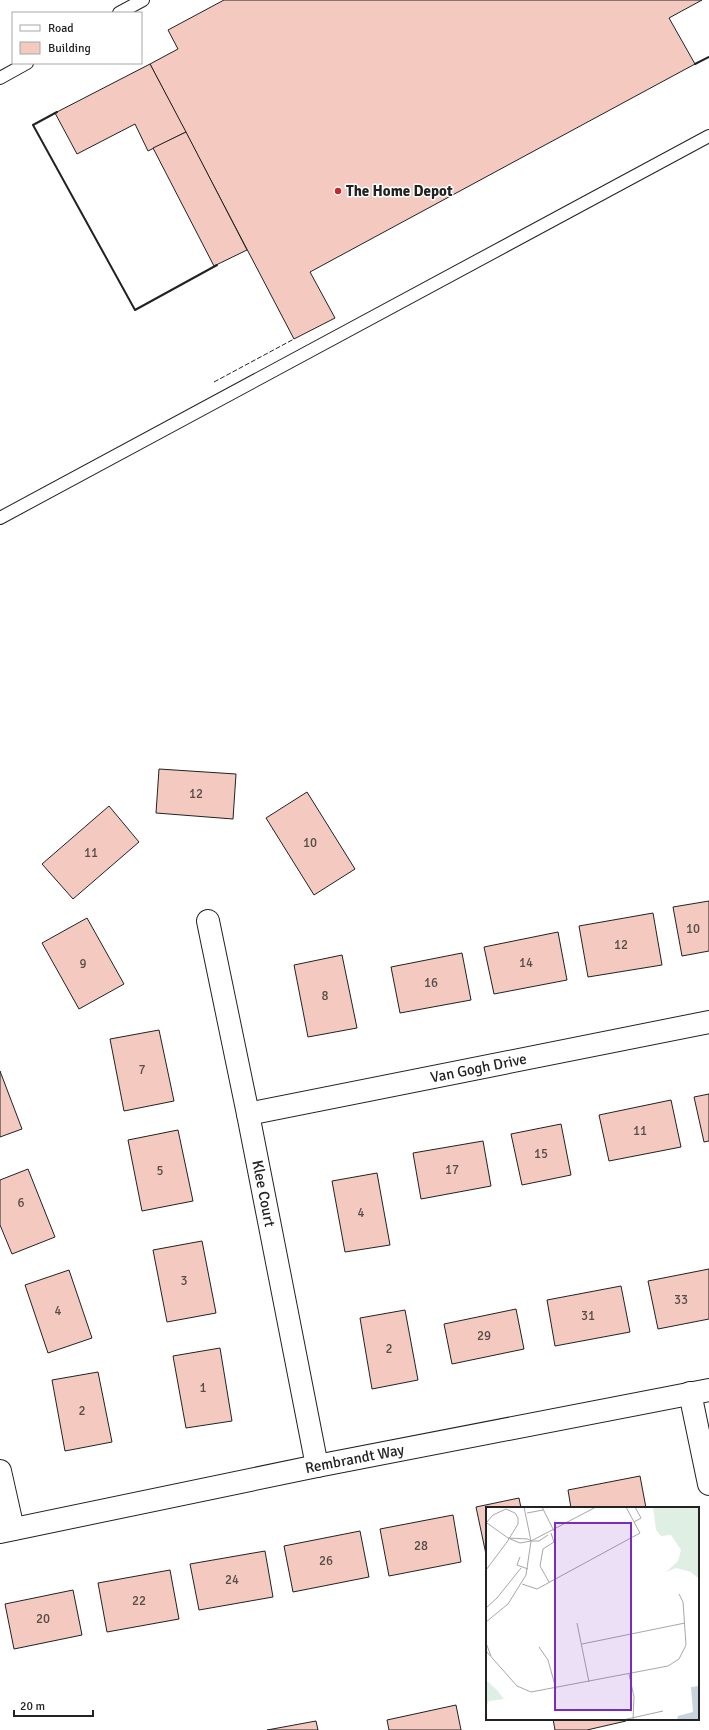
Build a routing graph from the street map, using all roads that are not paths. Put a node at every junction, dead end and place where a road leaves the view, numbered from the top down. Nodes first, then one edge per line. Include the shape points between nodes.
1 (143, 0) edge
2 (121, 12) edge
3 (25, 64) edge
4 (0, 78) edge
5 (709, 136) edge
6 (0, 518) edge
7 (208, 921) dead end
8 (709, 1022) edge
9 (248, 1114) junction
10 (700, 1391) edge
11 (317, 1466) junction
12 (0, 1471) edge
13 (709, 1484) edge
14 (6, 1530) edge

1 - 2 lane
3 - 4 lane
5 - 6 lane
7 - 9 street, Klee Court
8 - 9 street, Van Gogh Drive
9 - 11 street, Klee Court
10 - 11 street, Rembrandt Way
10 - 13 street
11 - 14 street, Rembrandt Way
12 - 14 street

